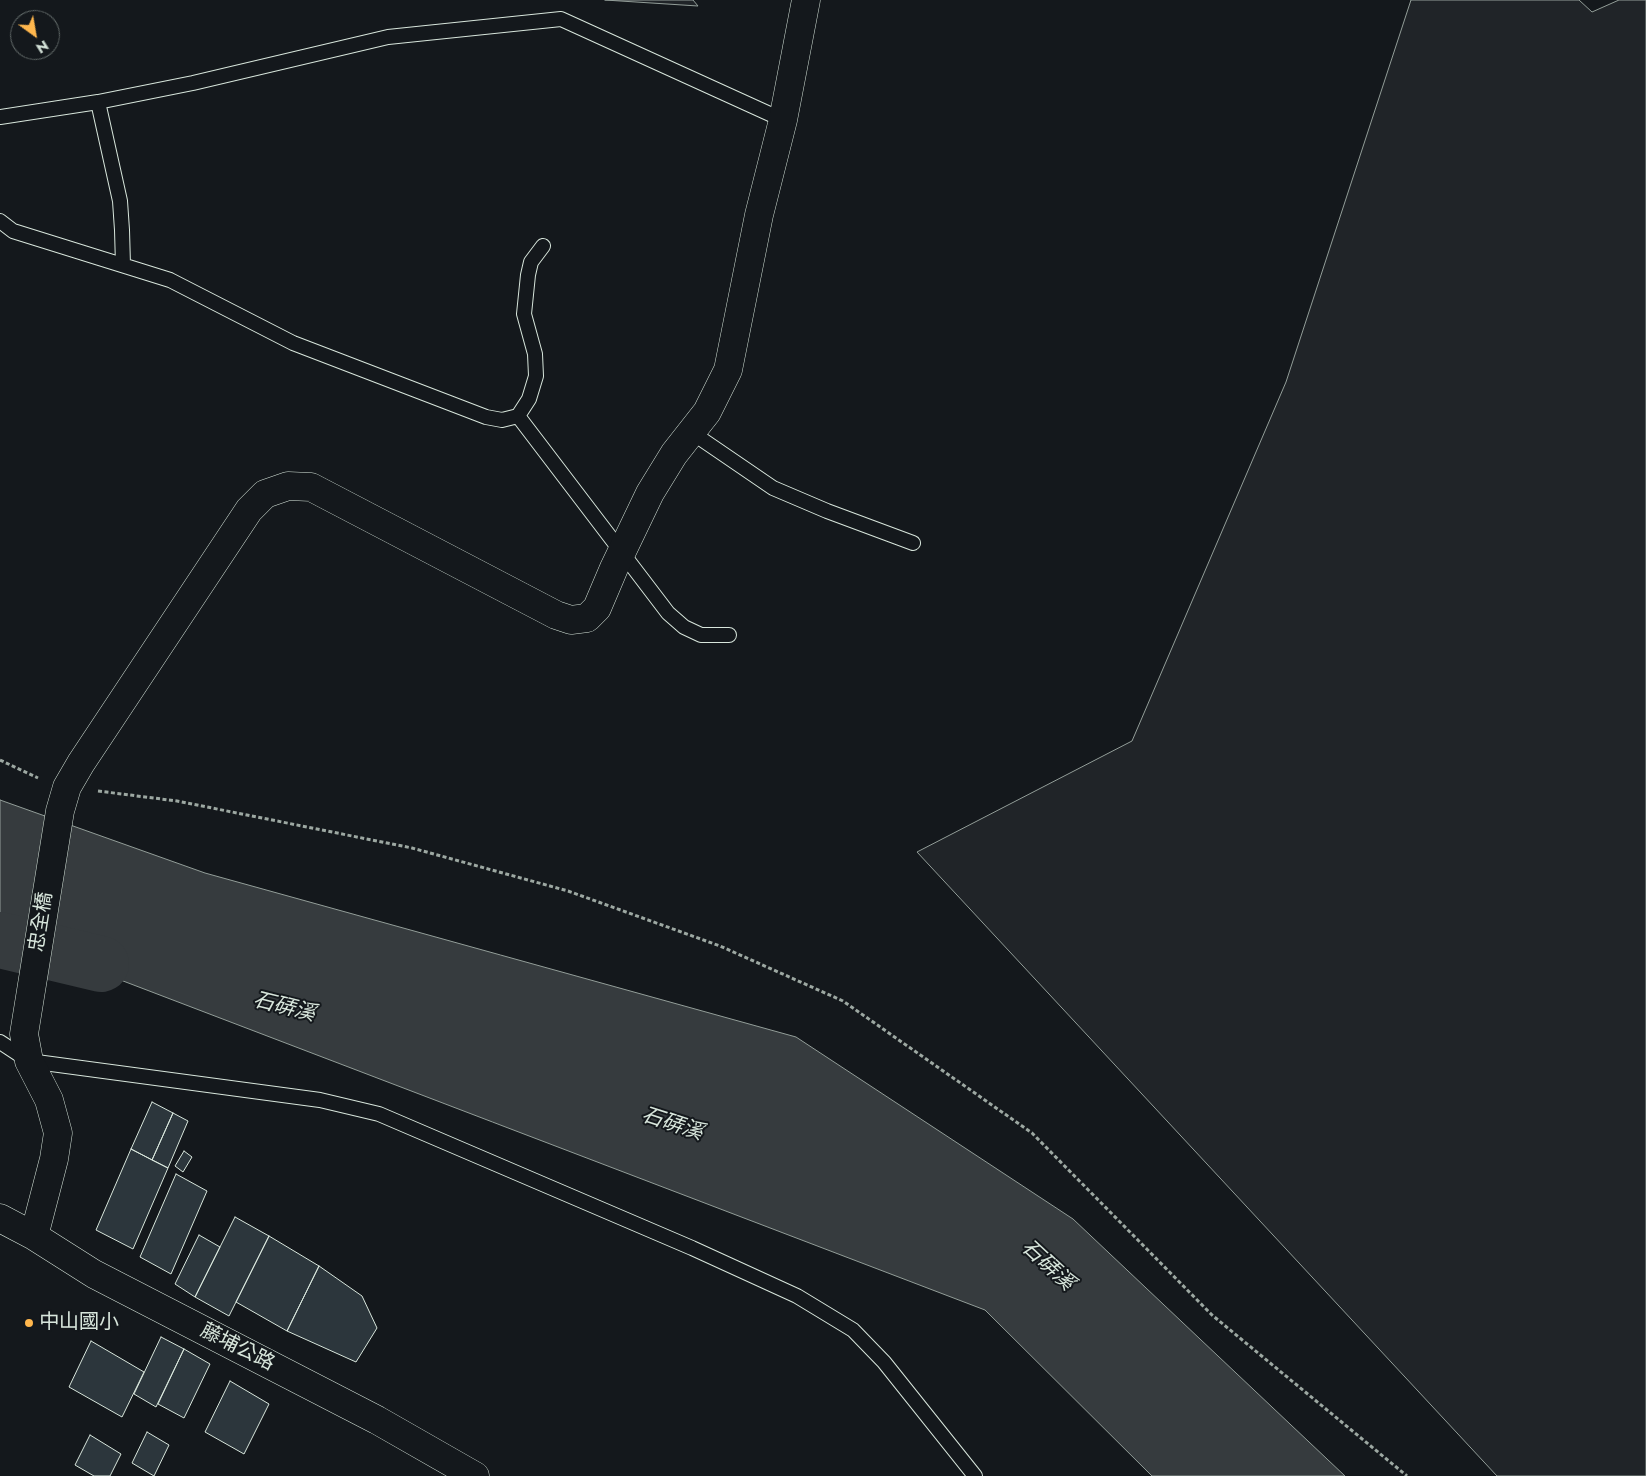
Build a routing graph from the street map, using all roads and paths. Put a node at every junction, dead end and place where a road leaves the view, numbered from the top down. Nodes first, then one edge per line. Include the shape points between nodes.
1 (806, 0) edge
2 (98, 102) junction
3 (0, 117) edge
4 (783, 120) junction
5 (0, 221) edge
6 (543, 246) dead end
7 (123, 265) junction
8 (518, 416) junction
9 (691, 432) junction
10 (913, 543) dead end
11 (622, 553) junction
12 (729, 635) dead end
13 (0, 760) edge
14 (63, 799) junction
15 (12, 1038) edge
16 (29, 1061) junction
17 (0, 1218) edge
18 (34, 1236) junction
19 (475, 1476) edge
20 (975, 1476) edge
21 (1407, 1476) edge

1 - 4 street
2 - 3 lane
2 - 4 lane via 388,37 560,19
2 - 7 lane via 120,201
4 - 9 street via 759,215 728,370 707,412
5 - 7 lane via 13,231
6 - 8 lane via 531,262 524,314 535,354 536,376
7 - 8 lane via 170,280 293,342 486,417 502,420
8 - 11 lane
9 - 10 lane via 774,488
9 - 11 street via 650,493
11 - 12 lane via 668,613 684,627 701,635
11 - 14 street via 597,608 587,618 571,620 311,487 288,486 264,494 249,510 81,763
13 - 14 path via 34,777
14 - 15 street, 忠全橋
14 - 21 path via 177,801 412,848 568,891 720,946 843,1001 1032,1133 1212,1315
15 - 16 street, 忠全橋
16 - 18 street, 忠全橋 via 49,1100 58,1133
16 - 20 lane via 320,1100 379,1114 692,1248 797,1296 853,1330 884,1362
17 - 18 street, 藤埔公路
18 - 19 street, 藤埔公路 via 94,1274 376,1420

